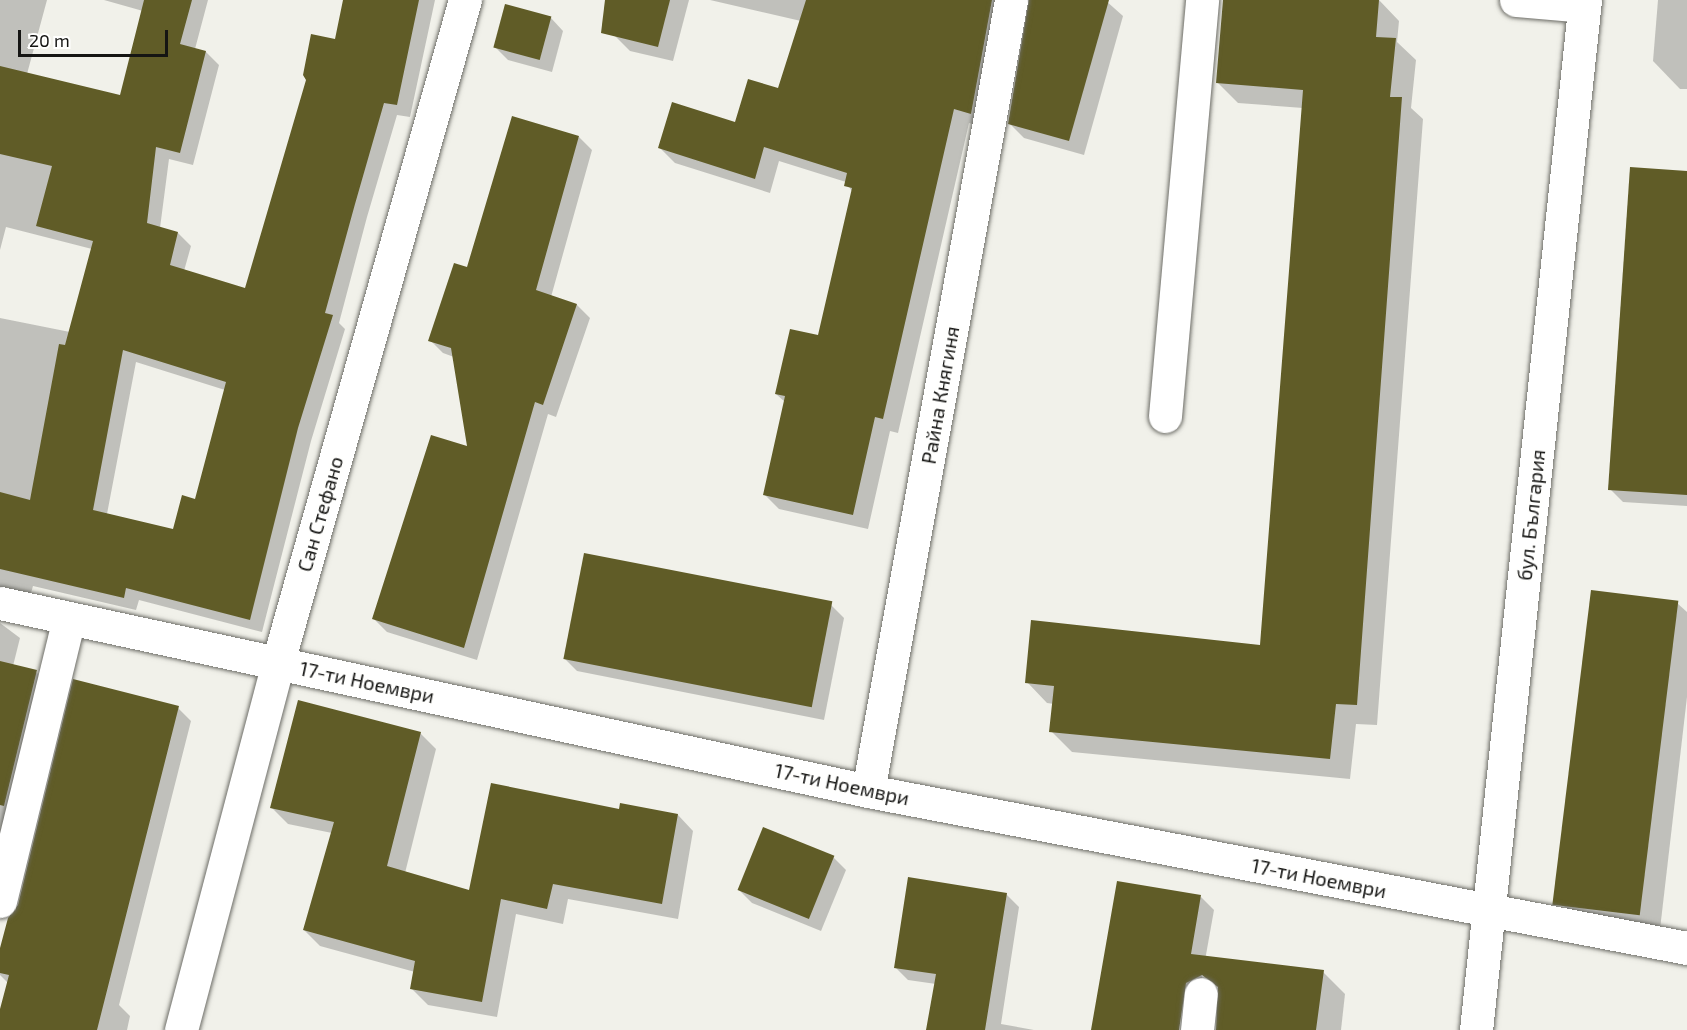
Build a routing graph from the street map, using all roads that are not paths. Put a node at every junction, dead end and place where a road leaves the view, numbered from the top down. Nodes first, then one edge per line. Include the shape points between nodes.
1 (465, 0) edge
2 (1011, 0) edge
3 (1202, 0) edge
4 (1516, 0) edge
5 (1585, 3) edge
6 (1165, 416) dead end
7 (0, 603) edge
8 (69, 618) junction
9 (278, 662) junction
10 (868, 791) junction
11 (0, 902) edge
12 (1489, 911) junction
13 (1687, 948) edge
14 (1201, 994) dead end
15 (181, 1030) edge
16 (1197, 1030) edge
17 (1476, 1030) edge

1 - 9 street, Сан Стефано
2 - 10 street, Райна Княгиня
3 - 6 street
4 - 5 street
5 - 12 street, бул. България
7 - 8 street, 17-ти Ноември
8 - 9 street, 17-ти Ноември
8 - 11 street
9 - 10 street, 17-ти Ноември
9 - 15 street, Сан Стефано
10 - 12 street, 17-ти Ноември
12 - 13 street, 17-ти Ноември
12 - 17 street, бул. България
14 - 16 street

